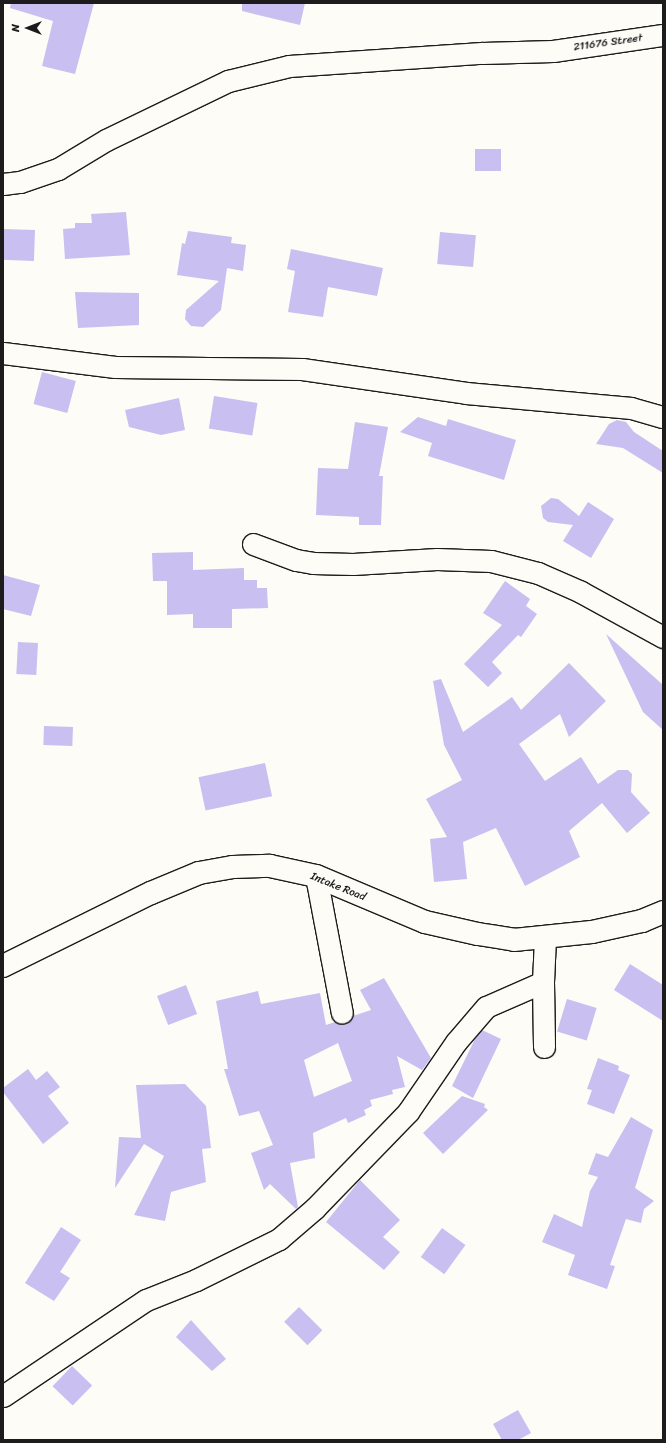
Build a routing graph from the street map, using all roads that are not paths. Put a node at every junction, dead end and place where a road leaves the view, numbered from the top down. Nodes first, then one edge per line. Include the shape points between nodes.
1 (663, 35) edge
2 (3, 184) edge
3 (3, 353) edge
4 (663, 418) edge
5 (253, 544) dead end
6 (663, 637) edge
7 (316, 876) junction
8 (663, 912) edge
9 (545, 938) junction
10 (3, 966) edge
11 (543, 982) junction
12 (342, 1013) dead end
13 (544, 1046) dead end
14 (3, 1396) edge

1 - 2 street, 211676 Street via 553,51 482,53 289,66 228,81 106,140 58,169 20,182
3 - 4 street via 115,367 302,369 466,393 631,408
5 - 6 street via 296,560 313,563 353,564 437,559 492,561 538,573 581,592
7 - 9 street, Intake Road via 425,922 514,940
7 - 10 street, Intake Road via 270,866 233,867 199,873 151,893
7 - 12 street
8 - 9 street, Intake Road via 642,921 606,929
9 - 11 street
11 - 13 street
11 - 14 street via 486,1007 456,1042 408,1112 354,1171 279,1239 196,1280 146,1300

